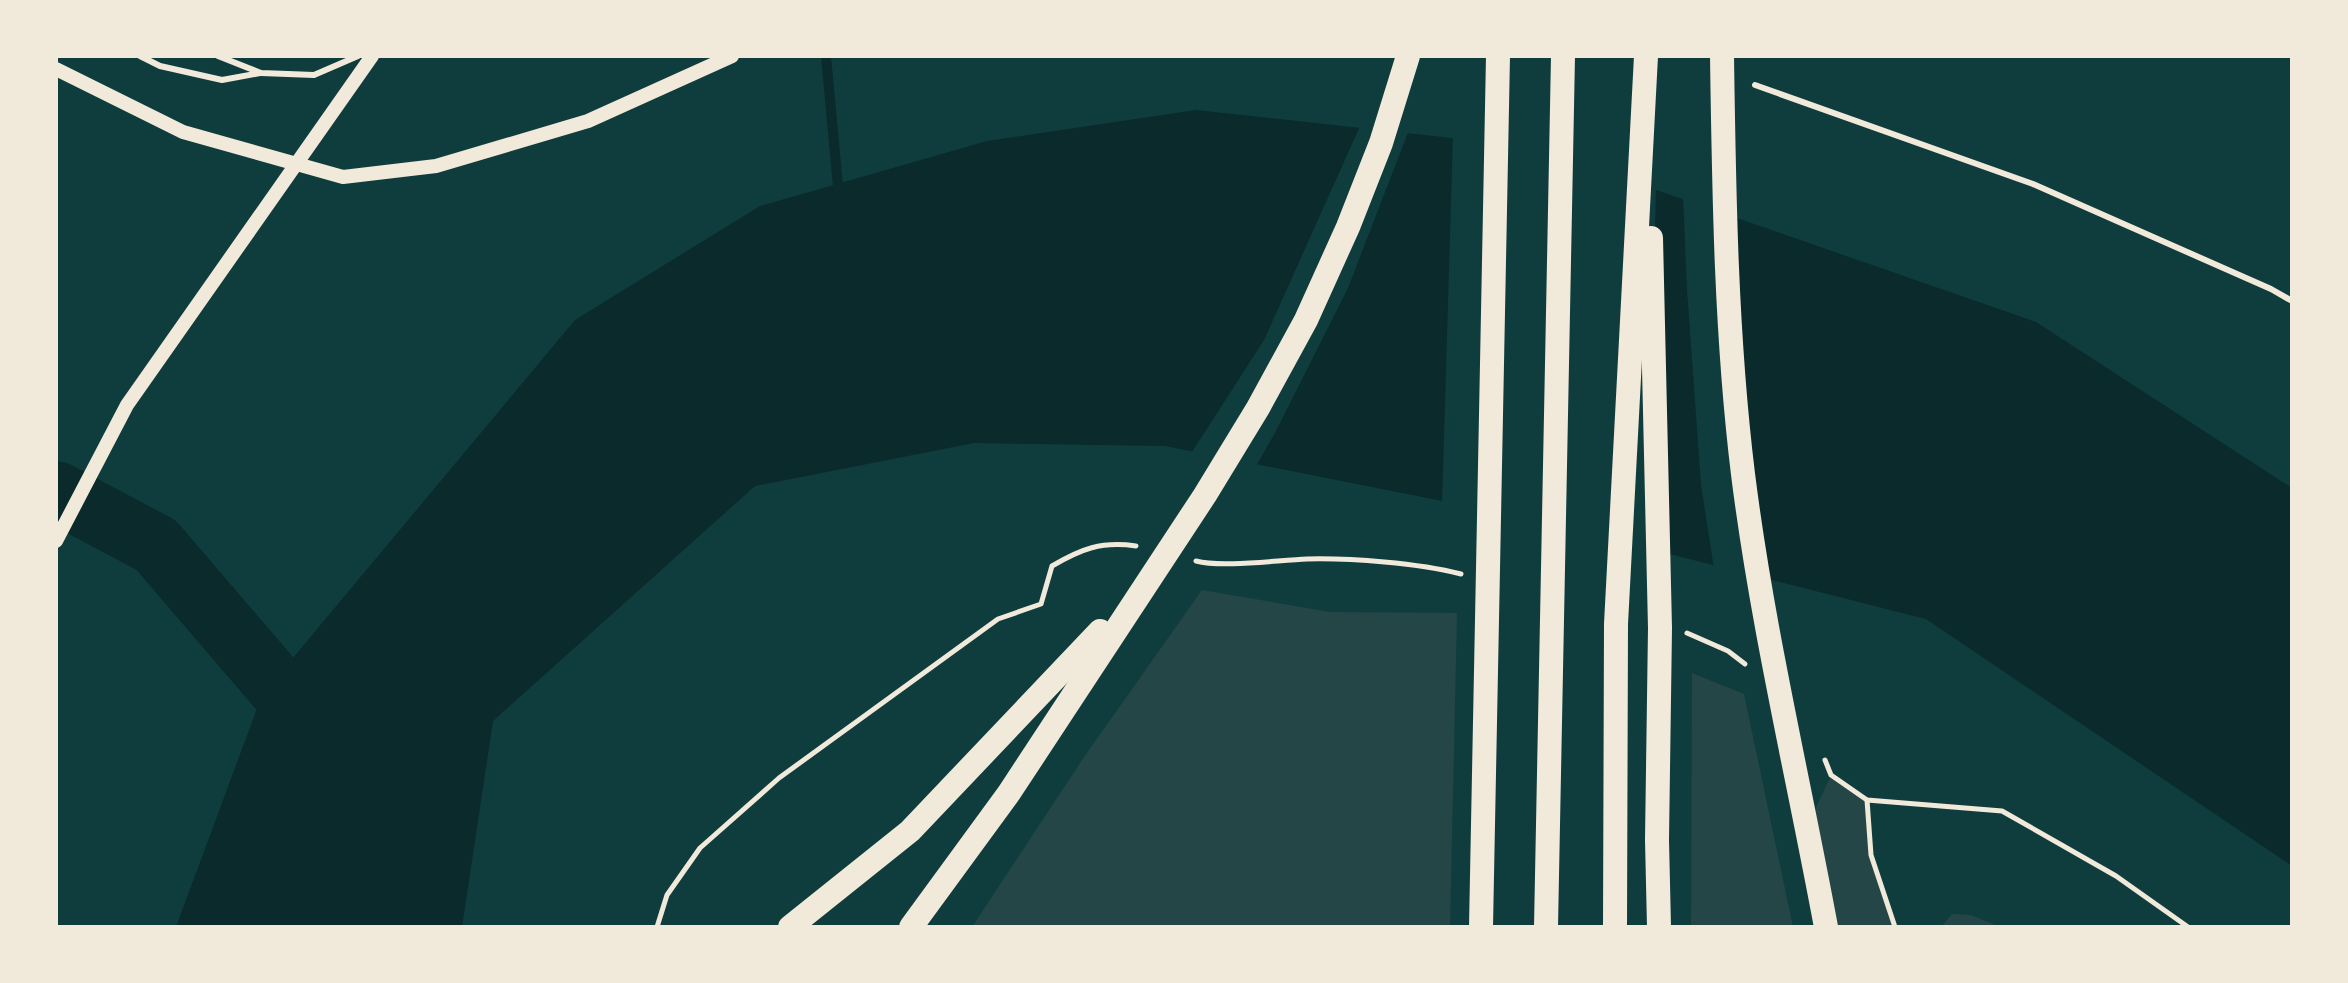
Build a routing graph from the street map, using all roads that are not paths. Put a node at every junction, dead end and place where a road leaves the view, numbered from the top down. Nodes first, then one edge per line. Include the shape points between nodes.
1 (140, 56) edge
2 (218, 56) edge
3 (358, 56) edge
4 (372, 56) edge
5 (732, 56) edge
6 (1408, 56) edge
7 (1498, 56) edge
8 (1563, 56) edge
9 (1647, 56) edge
10 (1722, 56) edge
11 (56, 69) edge
12 (261, 73) junction
13 (1755, 85) dead end
14 (2292, 301) edge
15 (56, 541) edge
16 (1153, 559) junction
17 (790, 927) edge
18 (911, 927) edge
19 (1481, 927) edge
20 (1546, 927) edge
21 (1615, 927) edge
22 (1659, 927) edge
23 (1826, 927) edge

1 - 12 lane via 222,80
2 - 12 lane
3 - 12 lane via 314,75
4 - 15 street via 127,405
5 - 11 street via 588,121 436,166 343,177 183,132
6 - 16 highway via 1381,143 1306,320 1205,495
7 - 19 highway
8 - 20 highway
9 - 21 highway via 1616,624
9 - 22 highway via 1660,628
10 - 23 highway via 1728,281 1743,473
13 - 14 lane via 2033,184
16 - 17 highway via 1085,648 910,831
16 - 18 highway via 1009,793

